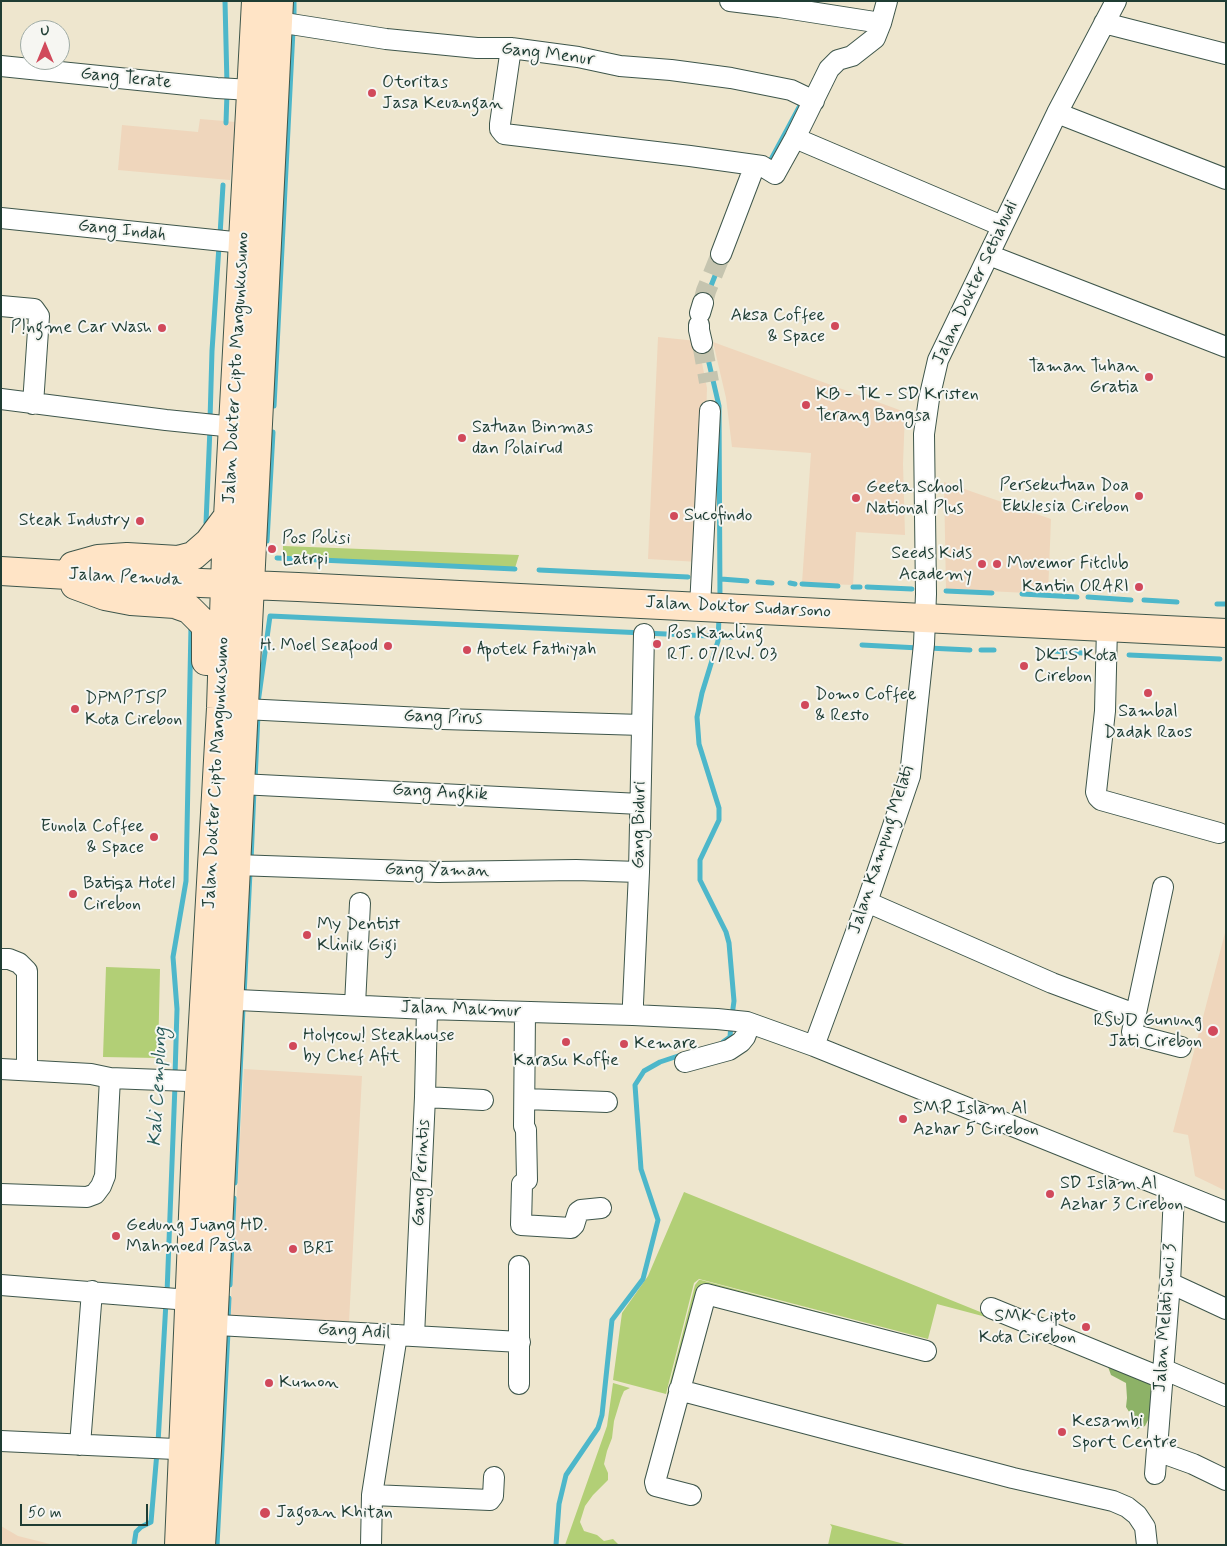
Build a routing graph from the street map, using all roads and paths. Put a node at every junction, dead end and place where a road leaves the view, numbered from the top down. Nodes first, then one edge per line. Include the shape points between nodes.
1 (256, 1) edge
2 (730, 1) edge
3 (887, 1) edge
4 (1116, 1) edge
5 (278, 12) edge
6 (881, 23) junction
7 (1104, 23) junction
8 (511, 48) junction
9 (1226, 54) edge
10 (1, 66) edge
11 (236, 89) junction
12 (810, 99) junction
13 (1057, 113) junction
14 (796, 138) junction
15 (764, 168) junction
16 (1226, 179) edge
17 (1, 218) edge
18 (1002, 226) junction
19 (229, 242) junction
20 (721, 254) tunnel mouth
21 (989, 255) junction
22 (1, 306) edge
23 (1226, 347) edge
24 (1, 399) edge
25 (33, 404) junction
26 (710, 411) dead end
27 (228, 426) junction
28 (225, 520) junction
29 (1, 571) edge
30 (53, 574) junction
31 (237, 584) junction
32 (702, 607) junction
33 (925, 618) junction
34 (644, 625) junction
35 (1108, 627) junction
36 (1226, 633) edge
37 (233, 708) junction
38 (642, 725) junction
39 (240, 784) junction
40 (640, 804) junction
41 (1219, 833) dead end
42 (236, 865) junction
43 (639, 872) junction
44 (1163, 887) dead end
45 (867, 902) junction
46 (360, 903) dead end
47 (1, 959) edge
48 (218, 999) junction
49 (355, 1006) junction
50 (427, 1010) junction
51 (525, 1012) junction
52 (1135, 1014) junction
53 (634, 1015) junction
54 (749, 1023) junction
55 (814, 1046) junction
56 (1182, 1047) dead end
57 (685, 1062) dead end
58 (1, 1069) edge
59 (27, 1070) junction
60 (110, 1078) junction
61 (206, 1082) junction
62 (426, 1097) junction
63 (525, 1099) junction
64 (483, 1100) dead end
65 (607, 1102) dead end
66 (1174, 1193) junction
67 (1, 1194) edge
68 (601, 1208) dead end
69 (1226, 1212) edge
70 (519, 1266) dead end
71 (1170, 1283) junction
72 (1, 1285) edge
73 (92, 1291) junction
74 (991, 1308) dead end
75 (185, 1309) junction
76 (1226, 1309) edge
77 (405, 1335) junction
78 (520, 1342) junction
79 (926, 1351) dead end
80 (1162, 1373) junction
81 (519, 1384) dead end
82 (679, 1390) junction
83 (1226, 1396) edge
84 (1, 1441) edge
85 (80, 1445) junction
86 (189, 1449) junction
87 (1157, 1451) junction
88 (1155, 1474) dead end
89 (494, 1477) dead end
90 (1226, 1480) edge
91 (691, 1494) dead end
92 (372, 1495) junction
93 (179, 1545) edge
94 (201, 1545) edge
95 (371, 1545) edge
96 (1147, 1545) edge

1 - 11 main road, Jalan Dokter Cipto Mangunkusumo
2 - 6 street
3 - 6 street
4 - 7 street, Jalan Dokter Setiabudi
5 - 8 street, Gang Menur via 386,39
5 - 31 main road, Jalan Dokter Cipto Mangunkusumo
6 - 12 street via 875,38 852,56 834,63
7 - 9 street
7 - 13 street, Jalan Dokter Setiabudi
8 - 12 street, Gang Menur via 620,66 776,85
8 - 15 street via 500,124 504,134 680,154
10 - 11 street, Gang Terate
11 - 19 main road, Jalan Dokter Cipto Mangunkusumo
12 - 14 street
13 - 16 street
13 - 18 street, Jalan Dokter Setiabudi
14 - 15 street via 775,174
14 - 18 street
15 - 20 street
17 - 19 street, Gang Indah
18 - 21 street, Jalan Dokter Setiabudi
19 - 27 main road, Jalan Dokter Cipto Mangunkusumo
21 - 23 street
21 - 33 street, Jalan Dokter Setiabudi via 938,360 928,399 924,434
22 - 25 street via 34,309 40,316
24 - 25 street
25 - 27 street
26 - 32 street
27 - 28 main road, Jalan Dokter Cipto Mangunkusumo
28 - 30 main road via 202,550 193,556 178,560 98,559
28 - 31 main road, Jalan Dokter Cipto Mangunkusumo
29 - 30 main road, Jalan Pemuda
30 - 31 main road, Jalan Pemuda
30 - 37 main road via 105,596 189,609 205,624 206,676 210,691
31 - 34 main road, Jalan Doktor Sudarsono
31 - 37 main road, Jalan Dokter Cipto Mangunkusumo
32 - 33 main road, Jalan Doktor Sudarsono
32 - 34 main road, Jalan Doktor Sudarsono
33 - 35 main road, Jalan Doktor Sudarsono
33 - 45 street, Jalan Kampung Melati via 910,776
34 - 38 street, Gang Biduri
35 - 36 main road, Jalan Doktor Sudarsono
35 - 41 street via 1098,797
37 - 38 street, Gang Pirus
37 - 39 main road, Jalan Dokter Cipto Mangunkusumo
37 - 48 main road, Jalan Dokter Cipto Mangunkusumo
38 - 40 street, Gang Biduri
39 - 40 street, Gang Angkik
39 - 42 main road, Jalan Dokter Cipto Mangunkusumo
40 - 43 street, Gang Biduri
42 - 43 street, Gang Yaman via 438,872
42 - 48 main road, Jalan Dokter Cipto Mangunkusumo
43 - 53 street, Gang Biduri
44 - 52 street
45 - 52 street via 1052,983
45 - 55 street, Jalan Kampung Melati
46 - 49 street
47 - 59 street via 19,963 27,971
48 - 49 street, Jalan Makmur
48 - 61 main road, Jalan Dokter Cipto Mangunkusumo
49 - 50 street, Jalan Makmur
50 - 51 street, Jalan Makmur
50 - 62 street, Gang Perintis
51 - 53 street, Jalan Makmur
51 - 63 street
52 - 56 street via 1132,1028 1135,1035
53 - 54 street, Jalan Makmur
54 - 55 street
54 - 57 street via 745,1037 729,1050
55 - 66 street
58 - 59 street
59 - 60 street
60 - 61 street
60 - 67 street via 105,1176 94,1194 88,1197
61 - 75 main road, Jalan Dokter Cipto Mangunkusumo
62 - 64 street
62 - 77 street, Gang Perintis
63 - 65 street
63 - 68 street via 527,1180 522,1184 521,1225 571,1228 581,1210
66 - 69 street
66 - 71 street, Jalan Melati Suci 3
70 - 78 street
71 - 76 street
71 - 80 street, Jalan Melati Suci 3
72 - 73 street, Gang Adil
73 - 75 street, Gang Adil
73 - 85 street
74 - 80 street
75 - 77 street, Gang Adil
75 - 86 main road, Jalan Dokter Cipto Mangunkusumo
77 - 78 street, Gang Adil
77 - 92 street, Gang Perintis
78 - 81 street
79 - 82 street via 706,1294
80 - 83 street
80 - 87 street, Jalan Melati Suci 3
82 - 91 street via 655,1484
82 - 96 street via 1113,1501 1136,1515 1145,1527
84 - 85 street
85 - 86 street
86 - 93 main road, Jalan Dokter Cipto Mangunkusumo
86 - 94 main road, Jalan Dokter Cipto Mangunkusumo
87 - 88 street, Jalan Melati Suci 3
87 - 90 street
89 - 92 street via 490,1500
92 - 95 street, Gang Perintis

